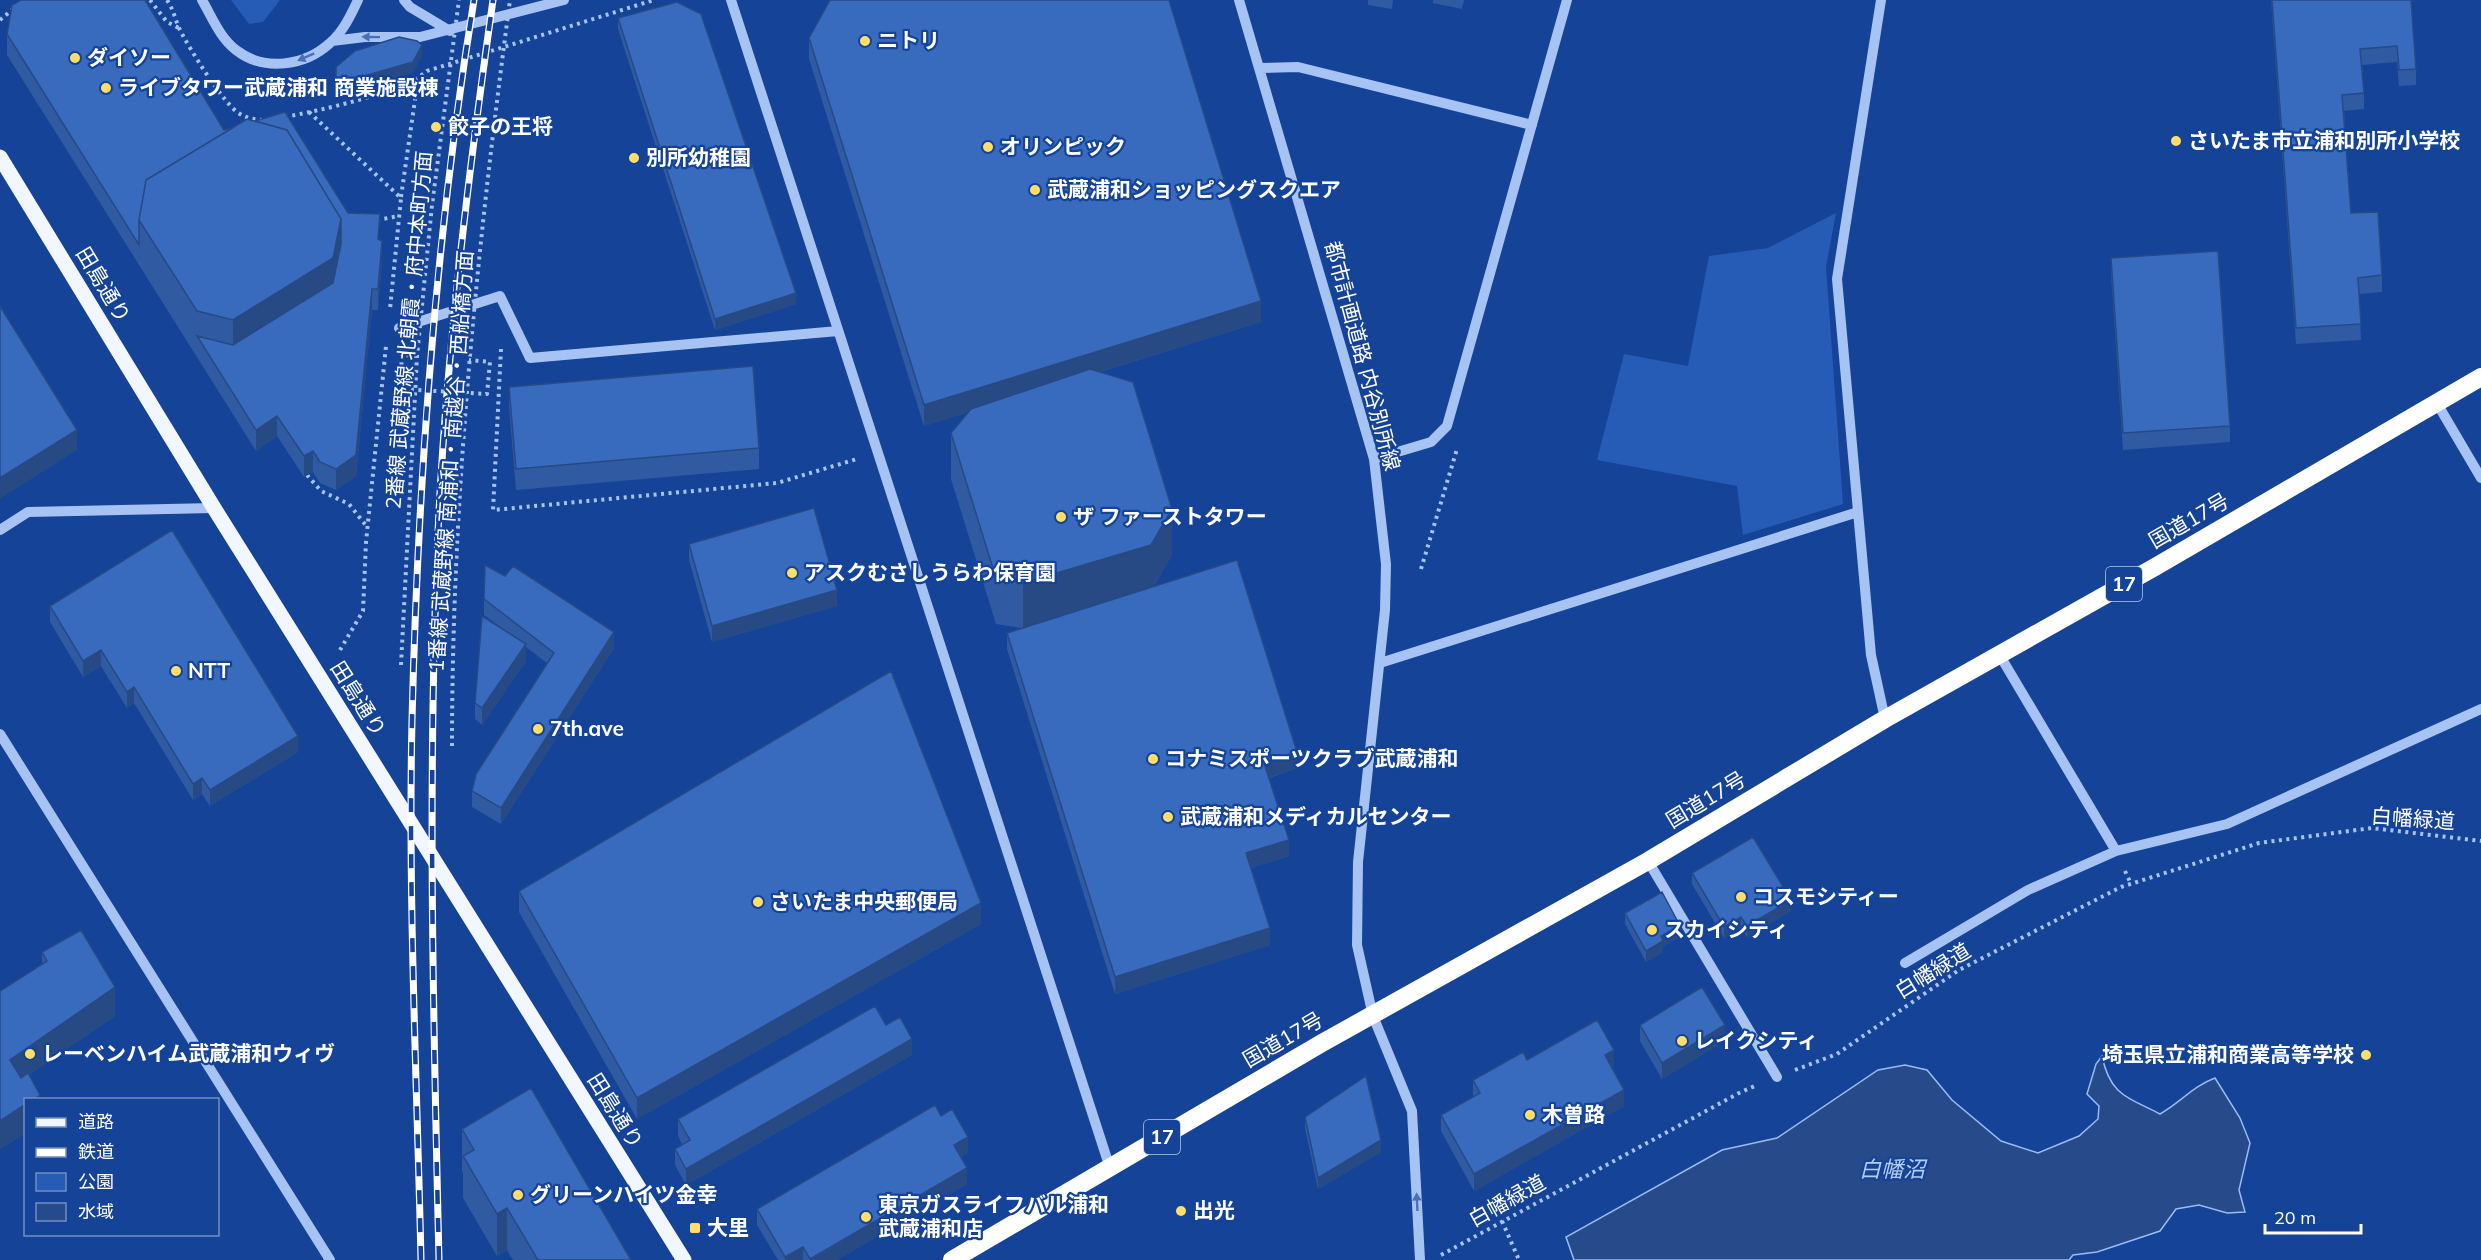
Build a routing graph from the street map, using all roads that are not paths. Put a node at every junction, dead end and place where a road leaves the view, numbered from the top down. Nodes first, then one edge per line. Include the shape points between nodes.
1 (202, 0) edge
2 (358, 0) edge
3 (404, 0) edge
4 (564, 0) edge
5 (731, 0) edge
6 (1239, 0) edge
7 (1567, 0) edge
8 (1881, 0) edge
9 (450, 31) junction
10 (332, 41) junction
11 (1260, 68) junction
12 (1532, 125) junction
13 (0, 157) edge
14 (399, 328) dead end
15 (838, 331) junction
16 (2481, 377) edge
17 (2438, 405) junction
18 (1374, 459) junction
19 (2481, 477) edge
20 (214, 508) junction
21 (1858, 512) junction
22 (0, 530) edge
23 (2000, 654) junction
24 (1380, 663) junction
25 (2481, 709) edge
26 (1885, 719) junction
27 (0, 734) edge
28 (2116, 851) junction
29 (1648, 861) junction
30 (1905, 963) dead end
31 (1372, 1016) junction
32 (1777, 1077) road end
33 (1110, 1168) junction
34 (330, 1260) edge
35 (684, 1260) edge
36 (952, 1260) edge
37 (1420, 1260) edge

10 -> 1 street via 291,64 248,58 221,35
2 - 10 street
3 - 9 street
4 - 9 street
5 - 15 street
6 - 11 street, 都市計画道路 内谷別所線
7 - 12 street
8 - 21 street via 1837,279
9 -> 10 street via 420,38
11 - 12 street via 1298,67
11 - 18 street, 都市計画道路 内谷別所線
12 - 18 street via 1447,426 1431,442
13 - 20 main road, 田島通り
14 - 15 street via 500,296 530,358
15 - 33 street
16 - 17 highway, 国道17号 / 17
17 - 19 street
17 - 23 highway, 国道17号 / 17
18 - 24 street, 都市計画道路 内谷別所線 via 1386,564
20 - 22 street via 28,512
20 - 35 main road, 田島通り
21 - 24 street
21 - 26 street via 1871,655
23 - 26 highway, 国道17号 / 17
23 - 28 street
24 - 31 street, 都市計画道路 内谷別所線 via 1358,862 1357,945
25 - 28 street via 2227,824
26 - 29 highway, 国道17号 / 17
27 - 34 street
28 - 30 street via 2028,890
29 - 31 highway, 国道17号 / 17
29 - 32 street
31 - 33 highway, 国道17号 / 17
37 -> 31 street, 都市計画道路 内谷別所線 via 1412,1111
33 - 36 highway, 国道17号 / 17

